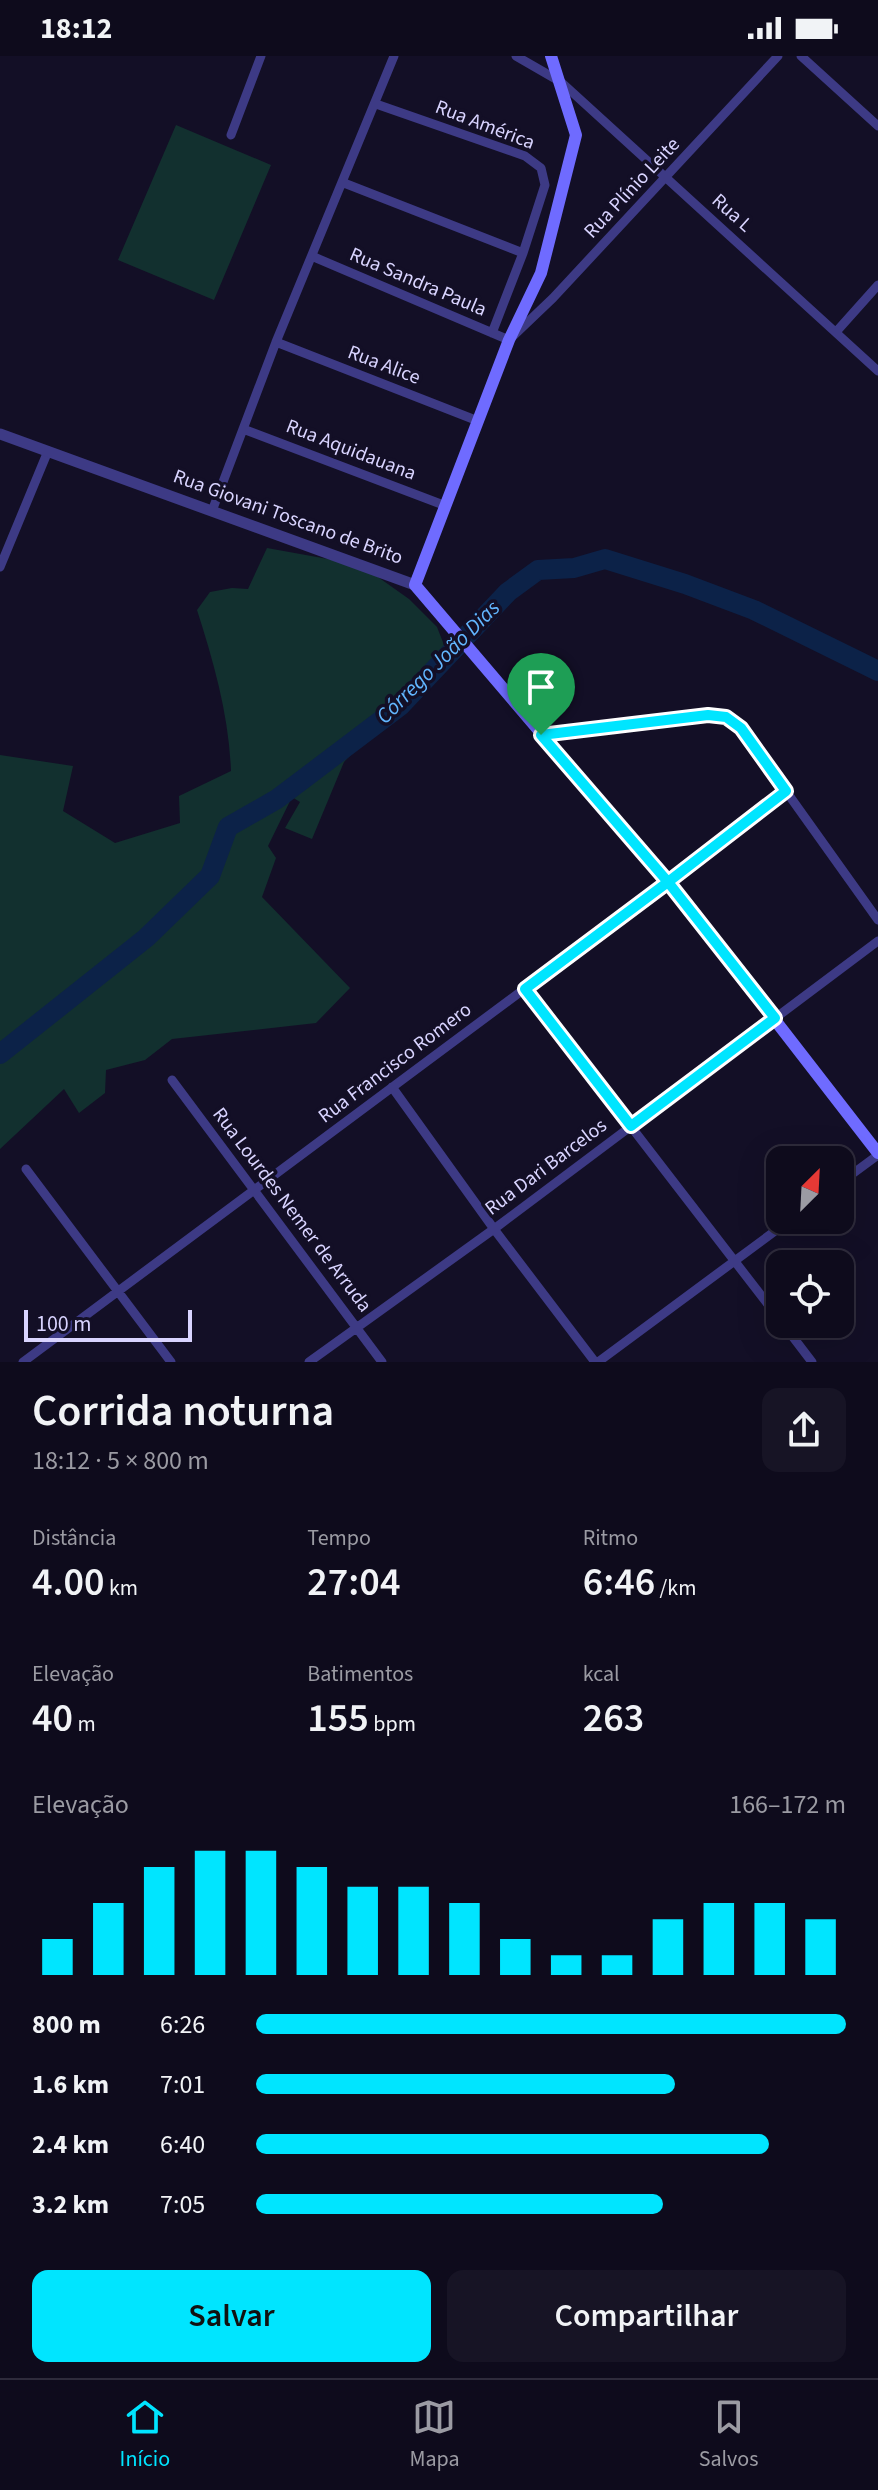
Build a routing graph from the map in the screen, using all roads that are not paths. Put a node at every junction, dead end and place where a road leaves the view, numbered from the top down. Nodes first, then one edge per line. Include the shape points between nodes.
1 (261, 56) edge
2 (394, 56) edge
3 (516, 56) edge
4 (551, 56) edge
5 (778, 56) edge
6 (801, 56) edge
7 (561, 82) junction
8 (376, 104) junction
9 (878, 126) edge
10 (231, 135) dead end
11 (666, 178) junction
12 (344, 183) junction
13 (523, 253) junction
14 (314, 257) junction
15 (878, 285) edge
16 (836, 332) junction
17 (492, 333) junction
18 (509, 340) junction
19 (276, 342) junction
20 (878, 371) edge
21 (478, 421) junction
22 (243, 429) junction
23 (0, 434) edge
24 (48, 451) junction
25 (446, 506) junction
26 (212, 511) junction
27 (0, 567) edge
28 (415, 585) junction
29 (541, 735) junction
30 (786, 791) junction
31 (668, 882) junction
32 (878, 920) edge
33 (878, 941) edge
34 (525, 989) junction
35 (775, 1018) junction
36 (172, 1080) dead end
37 (392, 1087) junction
38 (631, 1126) junction
39 (878, 1154) edge
40 (26, 1169) dead end
41 (854, 1172) edge
42 (254, 1190) junction
43 (494, 1229) junction
44 (771, 1234) edge
45 (735, 1260) junction
46 (118, 1291) junction
47 (766, 1301) edge
48 (356, 1327) junction
49 (794, 1338) edge
50 (23, 1362) edge
51 (171, 1362) edge
52 (309, 1362) edge
53 (382, 1362) edge
54 (596, 1362) edge
55 (812, 1362) edge

1 - 10 street
2 - 8 street
3 - 7 street, Rua L
4 - 7 main road
5 - 11 street, Rua Plínio Leite
6 - 9 street
7 - 11 street, Rua L
7 - 18 main road via 576,135 541,273
8 - 12 street
8 - 13 street, Rua América via 525,156 541,168 545,185
11 - 16 street, Rua L
11 - 18 street, Rua Plínio Leite
12 - 13 street
12 - 14 street
13 - 17 street
14 - 17 street, Rua Sandra Paula
14 - 19 street
15 - 16 street
16 - 20 street, Rua L
17 - 18 street, Rua Sandra Paula
18 - 21 main road
19 - 21 street, Rua Alice
19 - 22 street
21 - 25 main road
22 - 25 street, Rua Aquidauana
22 - 26 street
23 - 24 street, Rua Giovani Toscano de Brito
24 - 26 street, Rua Giovani Toscano de Brito
24 - 27 street
25 - 28 main road
26 - 28 street, Rua Giovani Toscano de Brito
28 - 29 main road, Rua Giovani Toscano de Brito
29 - 30 street via 726,717 741,728
29 - 31 main road, Rua Giovani Toscano de Brito
30 - 31 street, Rua Francisco Romero
30 - 32 street
31 - 34 street, Rua Francisco Romero
31 - 35 main road, Rua Giovani Toscano de Brito
33 - 35 street, Rua Dari Barcelos
34 - 37 street, Rua Francisco Romero
34 - 38 street
35 - 38 street, Rua Dari Barcelos
35 - 39 main road, Rua Giovani Toscano de Brito
36 - 42 street, Rua Lourdes Nemer de Arruda
37 - 42 street, Rua Francisco Romero
37 - 43 street
38 - 43 street, Rua Dari Barcelos
38 - 45 street
39 - 41 street
40 - 46 street
42 - 46 street, Rua Francisco Romero
42 - 48 street, Rua Lourdes Nemer de Arruda
43 - 48 street, Rua Dari Barcelos
43 - 54 street
44 - 45 street
45 - 47 street
45 - 54 street
46 - 50 street, Rua Francisco Romero
46 - 51 street
48 - 52 street, Rua Dari Barcelos
48 - 53 street, Rua Lourdes Nemer de Arruda
49 - 55 street

